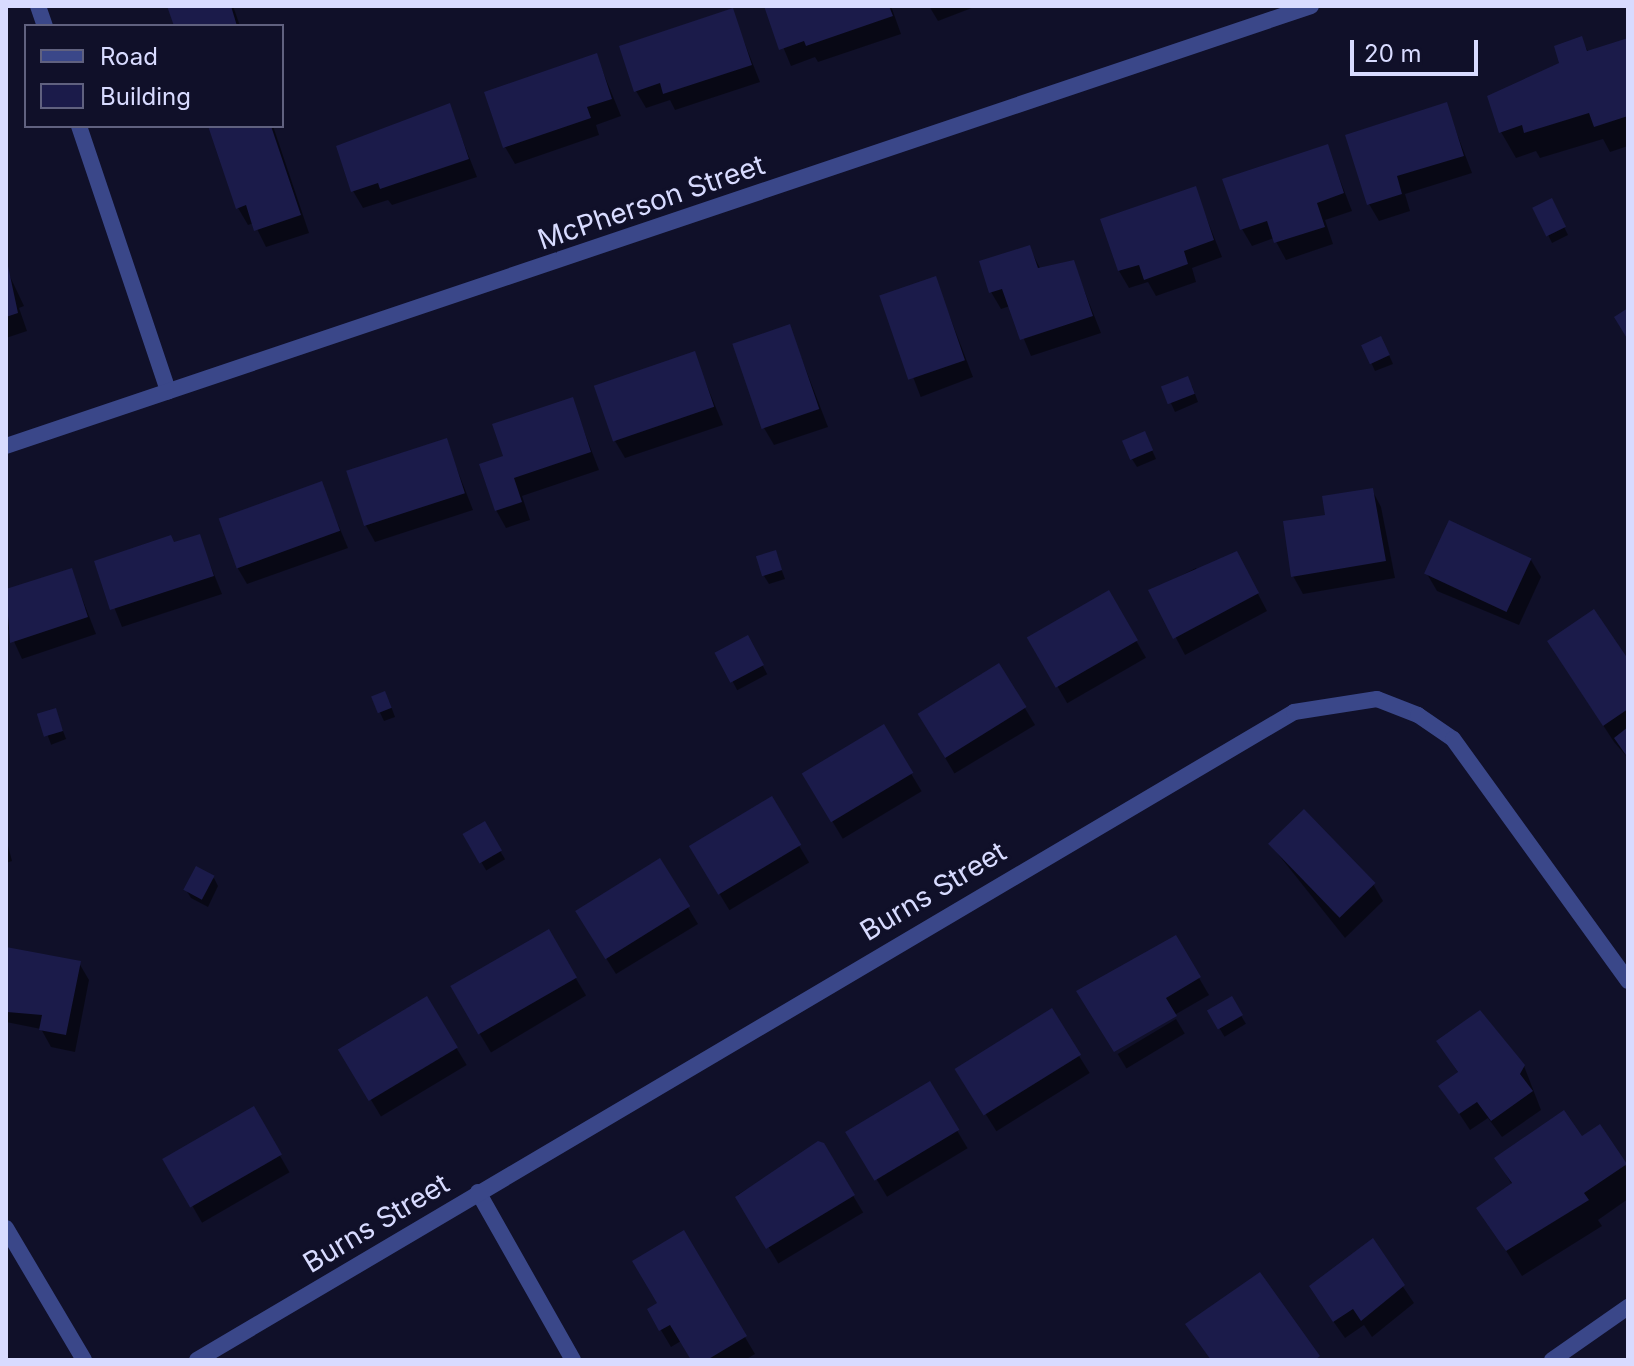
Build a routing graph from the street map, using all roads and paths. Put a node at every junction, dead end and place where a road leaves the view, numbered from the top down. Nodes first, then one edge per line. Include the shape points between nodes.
1 (1311, 6) edge
2 (80, 128) edge
3 (168, 391) junction
4 (6, 446) edge
5 (1628, 981) edge
6 (478, 1192) junction
7 (6, 1228) edge
8 (1628, 1307) edge
9 (84, 1360) edge
10 (197, 1360) edge
11 (573, 1360) edge
12 (1552, 1360) edge

1 - 3 street, McPherson Street
2 - 3 street
3 - 4 street, McPherson Street
5 - 6 street, Burns Street via 1453,739 1418,715 1377,699 1335,702 1294,712 1240,739
6 - 10 street, Burns Street
6 - 11 street
7 - 9 street
8 - 12 street

